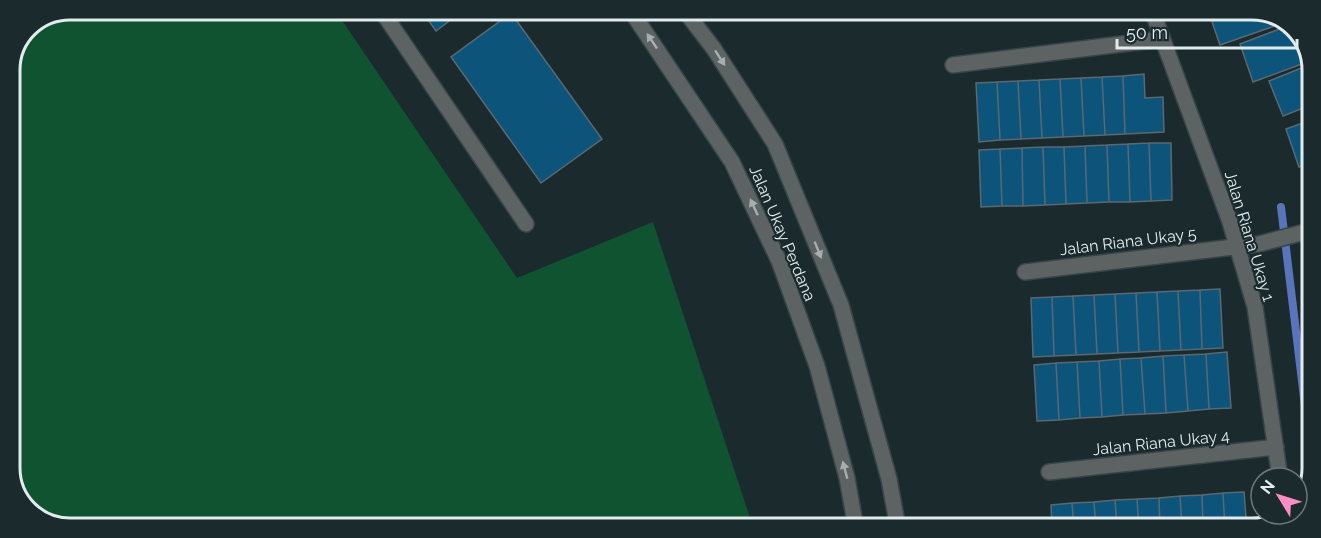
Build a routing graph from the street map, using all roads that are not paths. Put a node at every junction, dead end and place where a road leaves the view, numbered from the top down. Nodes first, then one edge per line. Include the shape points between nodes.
1 (388, 20) edge
2 (637, 20) edge
3 (692, 20) edge
4 (1155, 20) edge
5 (1162, 39) junction
6 (953, 65) dead end
7 (526, 224) dead end
8 (1301, 233) edge
9 (1237, 246) junction
10 (1025, 272) dead end
11 (1276, 447) junction
12 (1278, 466) edge
13 (1049, 472) dead end
14 (854, 518) edge
15 (896, 518) edge

1 - 7 street
14 -> 2 street, Jalan Ukay Perdana via 848,478 817,366 779,261 732,162
3 -> 15 street, Jalan Ukay Perdana via 775,144 841,305 889,478
4 - 5 street, Jalan Riana Ukay 1
5 - 6 street
5 - 9 street, Jalan Riana Ukay 1
8 - 9 street, Jalan Riana Ukay 5
9 - 10 street, Jalan Riana Ukay 5
9 - 11 street, Jalan Riana Ukay 1 via 1255,307
11 - 12 street, Jalan Riana Ukay 1
11 - 13 street, Jalan Riana Ukay 4

